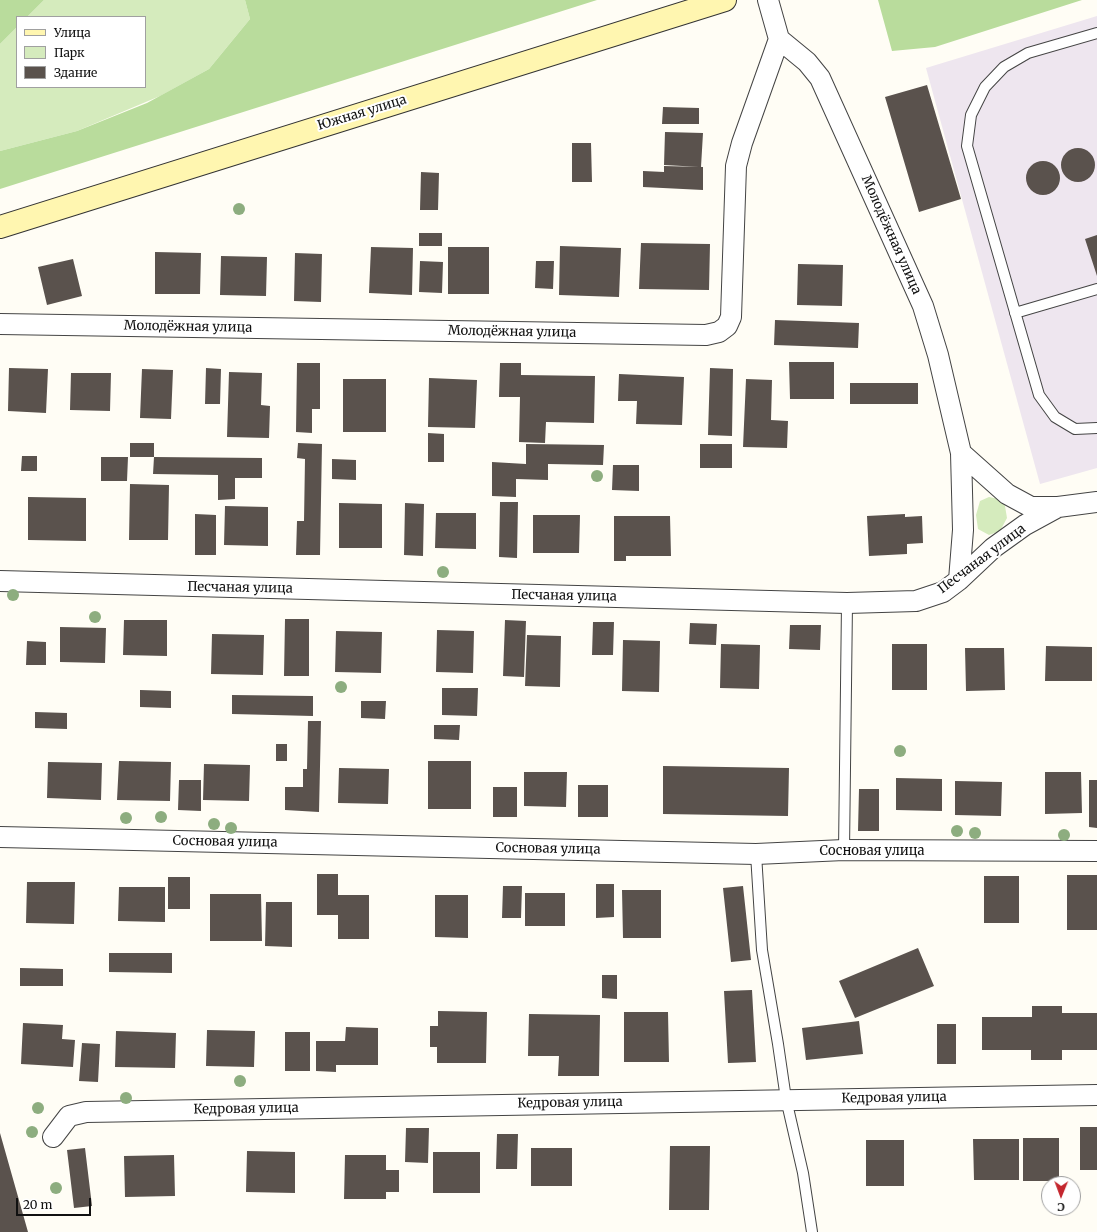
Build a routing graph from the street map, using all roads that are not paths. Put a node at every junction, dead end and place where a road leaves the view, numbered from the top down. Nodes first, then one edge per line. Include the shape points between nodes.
1 (724, 0) edge
2 (768, 0) edge
3 (1097, 33) edge
4 (779, 39) junction
5 (0, 227) edge
6 (1097, 289) edge
7 (1015, 313) junction
8 (0, 324) edge
9 (1097, 428) edge
10 (961, 453) junction
11 (1097, 502) edge
12 (1058, 507) junction
13 (959, 580) junction
14 (0, 581) edge
15 (847, 603) junction
16 (0, 837) edge
17 (844, 850) junction
18 (1097, 851) edge
19 (756, 854) junction
20 (1097, 1095) edge
21 (786, 1099) junction
22 (53, 1137) dead end
23 (812, 1232) edge

1 - 5 main road, Южная улица
2 - 4 street
3 - 7 lane via 1028,53 1004,66 985,87 971,115 967,146
4 - 8 street, Молодёжная улица via 736,166 731,317 727,326 719,332 706,335
4 - 10 street, Молодёжная улица via 807,62 820,78 923,306 938,355
6 - 7 lane
7 - 9 lane via 1039,395 1055,417 1075,429
10 - 12 street via 1007,494 1031,507
10 - 13 street, Молодёжная улица via 963,530
11 - 12 street, Песчаная улица
12 - 13 street, Песчаная улица via 993,548
13 - 15 street, Песчаная улица via 943,592 916,601
14 - 15 street, Песчаная улица
15 - 17 lane
16 - 19 street, Сосновая улица
17 - 18 street, Сосновая улица
17 - 19 street, Сосновая улица
19 - 21 lane via 762,950
20 - 21 street, Кедровая улица
21 - 22 street, Кедровая улица via 86,1112 70,1116
21 - 23 lane via 803,1173

